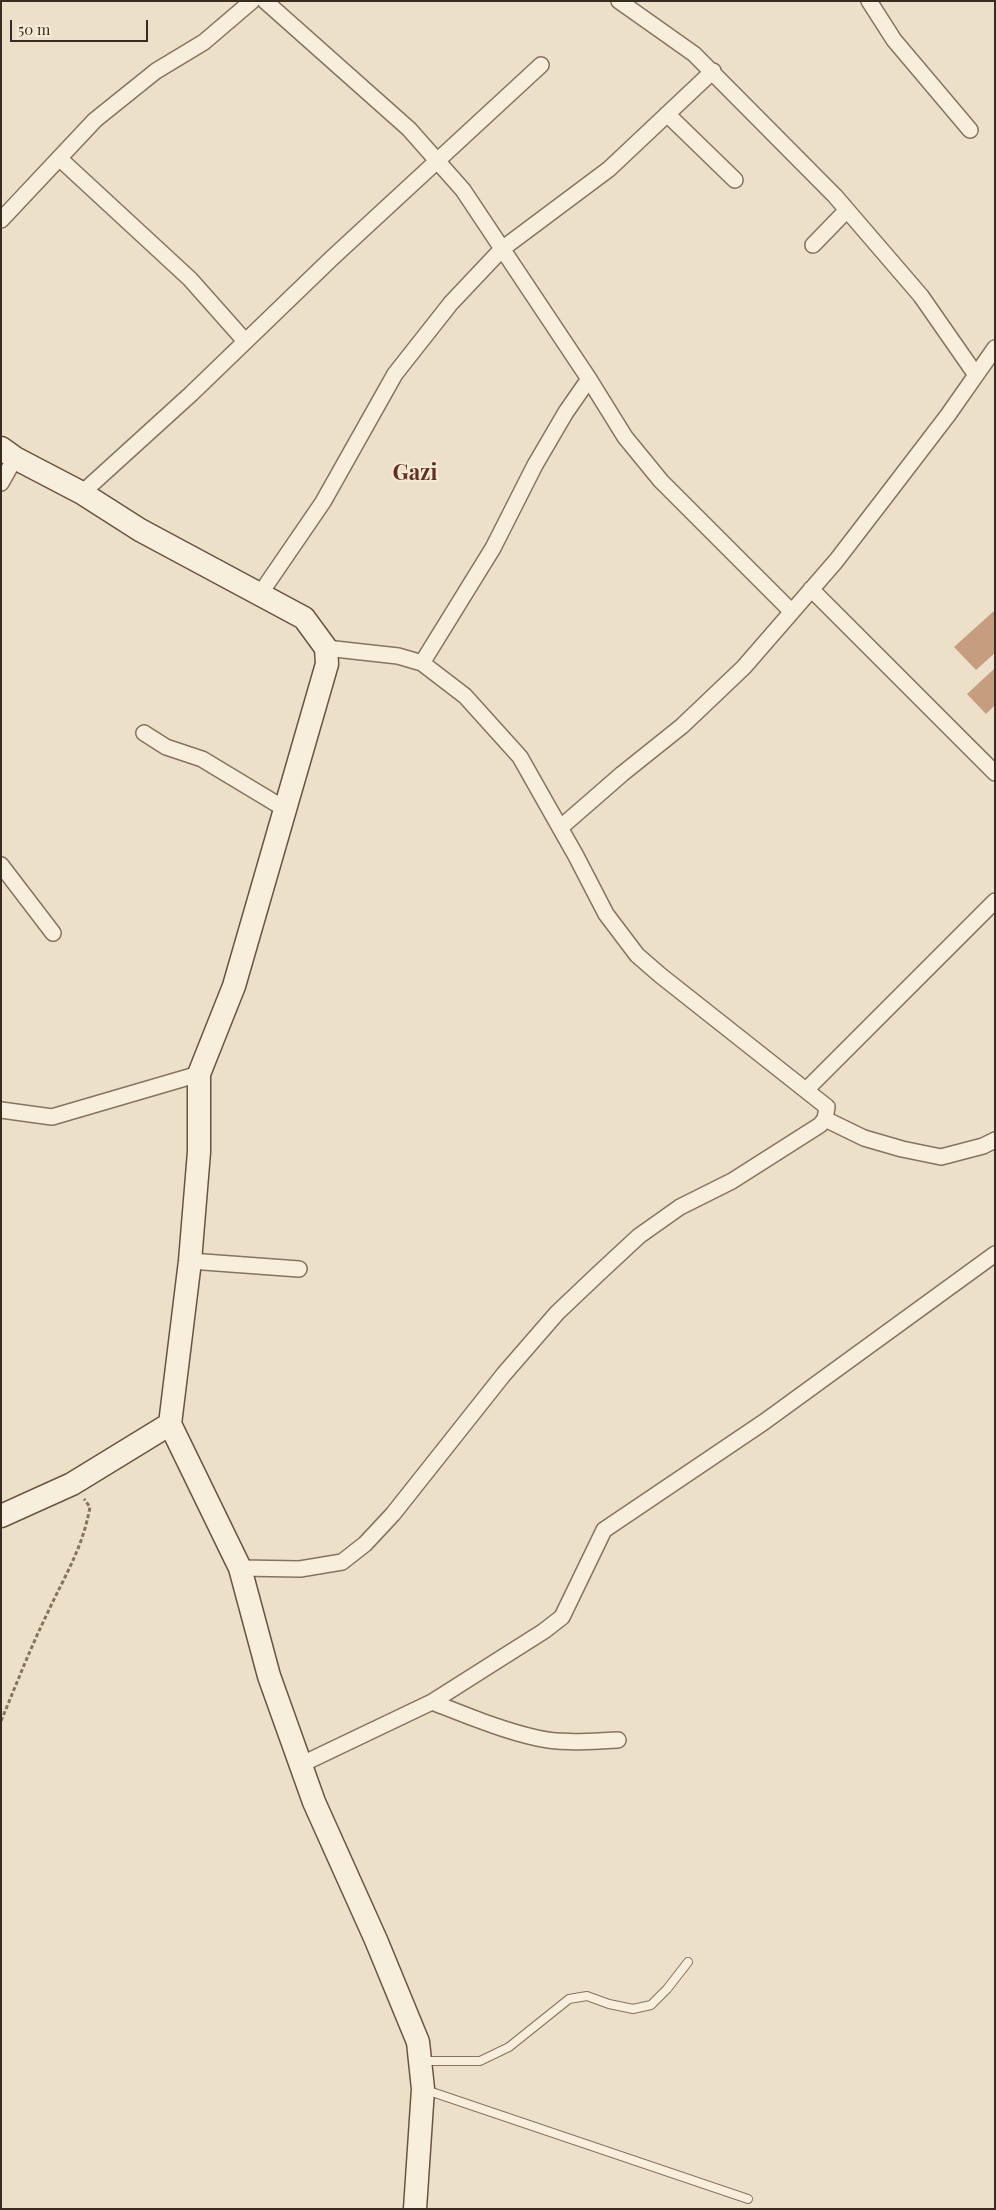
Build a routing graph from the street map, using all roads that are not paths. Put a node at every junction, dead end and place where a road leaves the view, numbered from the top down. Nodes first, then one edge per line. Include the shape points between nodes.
1 (252, 1) edge
2 (265, 1) edge
3 (618, 1) edge
4 (869, 1) edge
5 (540, 65) dead end
6 (713, 71) junction
7 (667, 114) junction
8 (970, 130) dead end
9 (59, 158) junction
10 (438, 162) junction
11 (735, 180) dead end
12 (847, 210) junction
13 (1, 220) edge
14 (813, 245) dead end
15 (502, 249) junction
16 (245, 341) junction
17 (995, 348) edge
18 (976, 375) junction
19 (589, 379) junction
20 (8, 453) edge
21 (1, 483) edge
22 (82, 493) junction
23 (811, 590) junction
24 (260, 594) junction
25 (792, 612) junction
26 (326, 648) junction
27 (422, 663) junction
28 (144, 733) dead end
29 (995, 773) edge
30 (285, 809) junction
31 (560, 828) junction
32 (2, 868) edge
33 (995, 901) edge
34 (52, 934) dead end
35 (199, 1074) junction
36 (806, 1090) junction
37 (1, 1110) edge
38 (825, 1119) junction
39 (995, 1140) edge
40 (995, 1254) edge
41 (190, 1261) junction
42 (299, 1269) dead end
43 (170, 1424) junction
44 (1, 1516) edge
45 (240, 1568) junction
46 (432, 1702) junction
47 (618, 1740) dead end
48 (300, 1765) junction
49 (688, 1962) dead end
50 (420, 2061) junction
51 (423, 2089) junction
52 (748, 2199) dead end
53 (415, 2209) edge

1 - 9 street via 204,42 148,77 95,120
2 - 10 street via 409,128
3 - 6 street
4 - 8 street via 894,40
5 - 10 street
6 - 7 street
6 - 12 street
7 - 11 street
7 - 15 street via 608,169
9 - 13 street
9 - 16 street via 190,279
10 - 15 street via 463,190
10 - 16 street
12 - 14 street
12 - 18 street via 920,296
15 - 19 street
15 - 24 street via 452,303 395,374 323,502
16 - 22 street
17 - 18 street
18 - 23 street via 898,482
19 - 25 street via 624,437 661,481
19 - 27 street via 566,412 493,548
20 - 21 street
20 - 22 street
22 - 24 street via 140,530
23 - 25 street
23 - 29 street
24 - 26 street via 304,618
25 - 31 street via 744,667 682,726
26 - 27 street via 398,656
26 - 30 street via 327,664
27 - 31 street via 465,696 520,757
28 - 30 street via 166,747 202,759
30 - 35 street via 234,986
31 - 36 street via 606,914 637,955
32 - 34 street
33 - 36 street
35 - 37 street via 52,1117
35 - 41 street via 199,1152
36 - 38 street via 827,1107
38 - 39 street via 864,1138 941,1157
38 - 45 street via 732,1181 680,1207 639,1236 597,1274 504,1374 393,1514 365,1544 342,1562 300,1569
40 - 46 street via 764,1422 604,1530 562,1616 544,1631
41 - 42 street
41 - 43 street
43 - 44 street via 72,1484
43 - 45 street
45 - 48 street via 269,1676
46 - 47 street via 538,1739 577,1742
46 - 48 street
48 - 50 street via 418,2042
49 - 50 lane via 651,2005 633,2009 587,1996 569,1999 509,2047 480,2061
50 - 51 street
51 - 52 lane
51 - 53 street

